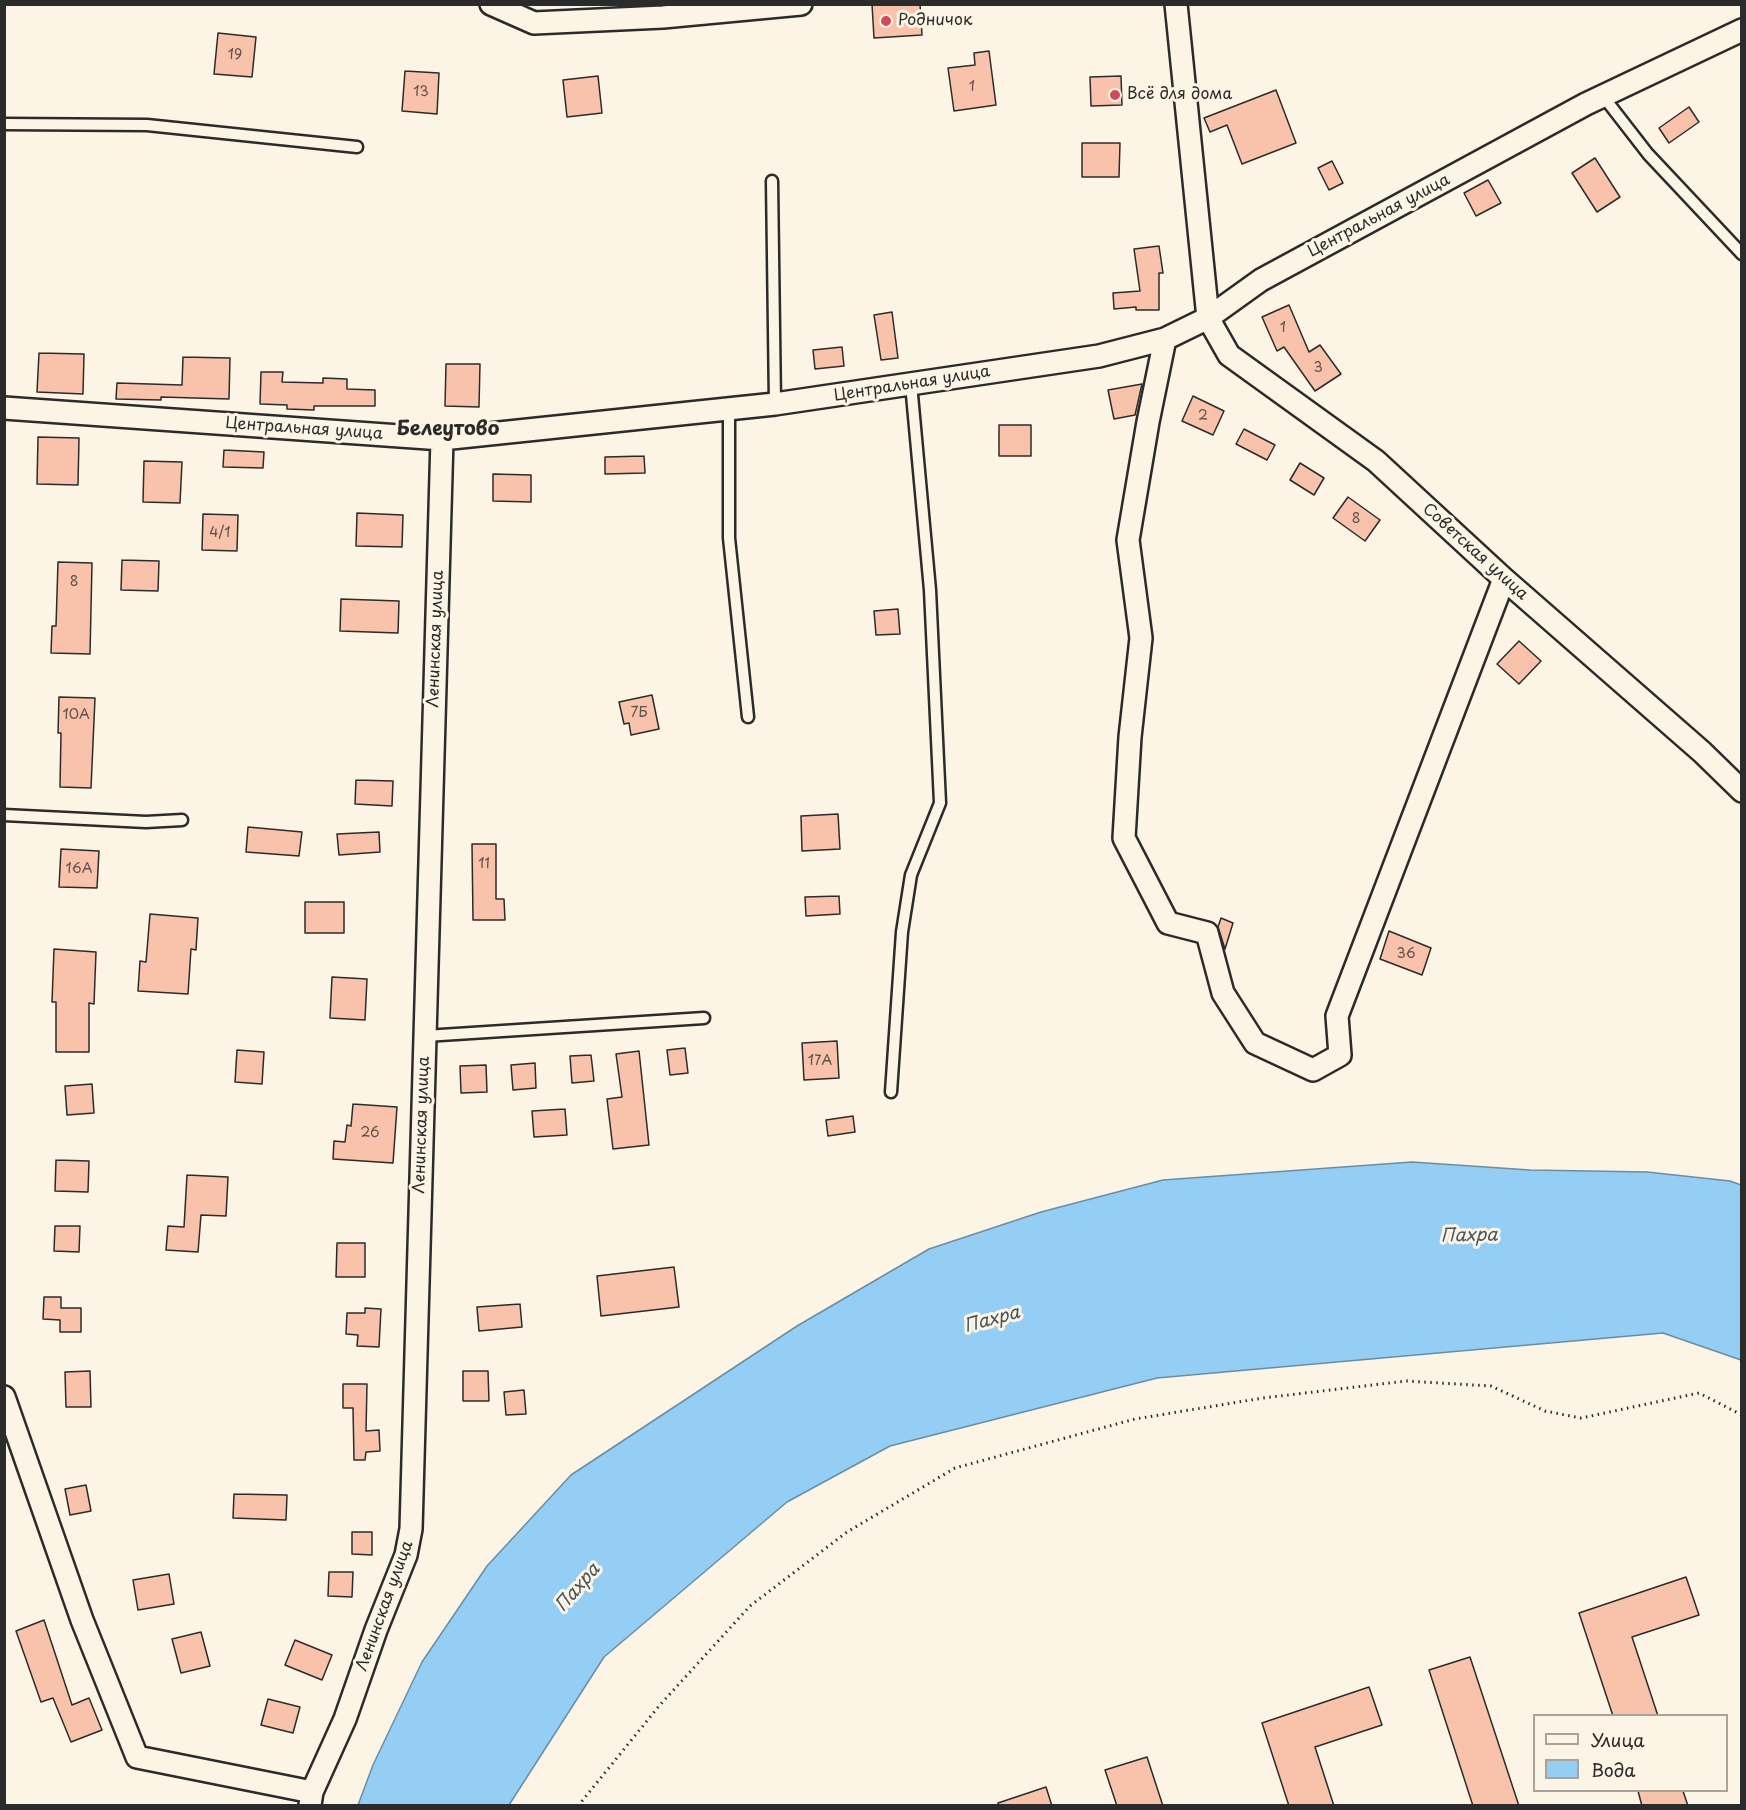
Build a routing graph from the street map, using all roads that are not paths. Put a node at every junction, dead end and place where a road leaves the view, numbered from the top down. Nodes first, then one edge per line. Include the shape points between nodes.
1 (491, 4) edge
2 (801, 4) edge
3 (1176, 4) edge
4 (1742, 30) edge
5 (1603, 96) junction
6 (4, 123) edge
7 (357, 147) dead end
8 (772, 182) dead end
9 (1742, 254) edge
10 (1208, 318) junction
11 (1165, 339) junction
12 (912, 384) junction
13 (775, 404) junction
14 (4, 408) edge
15 (729, 410) junction
16 (442, 439) junction
17 (1504, 579) junction
18 (748, 717) dead end
19 (1742, 791) edge
20 (4, 815) edge
21 (182, 820) dead end
22 (704, 1018) dead end
23 (424, 1035) junction
24 (891, 1092) dead end
25 (4, 1397) edge
26 (311, 1799) edge

1 - 2 street via 534,23 663,17
3 - 10 street
4 - 5 street, Центральная улица
5 - 9 lane via 1648,154
5 - 10 street, Центральная улица via 1261,280
6 - 7 lane via 147,124
8 - 13 lane
10 - 11 street, Центральная улица
10 - 17 street, Советская улица via 1229,355 1376,461
11 - 12 street, Центральная улица via 1099,356
11 - 17 street via 1128,540 1141,638 1124,838 1168,923 1207,933 1223,993 1255,1043 1313,1070 1340,1055 1337,1017
12 - 13 street, Центральная улица
12 - 24 lane via 930,590 940,803 911,875 902,932
13 - 15 street, Центральная улица
14 - 16 street, Центральная улица
15 - 16 street, Центральная улица
15 - 18 lane via 729,538
16 - 23 street, Ленинская улица
17 - 19 street, Советская улица
20 - 21 lane via 146,822
22 - 23 lane
23 - 26 street, Ленинская улица via 411,1529 406,1555
25 - 26 street via 82,1620 137,1757

